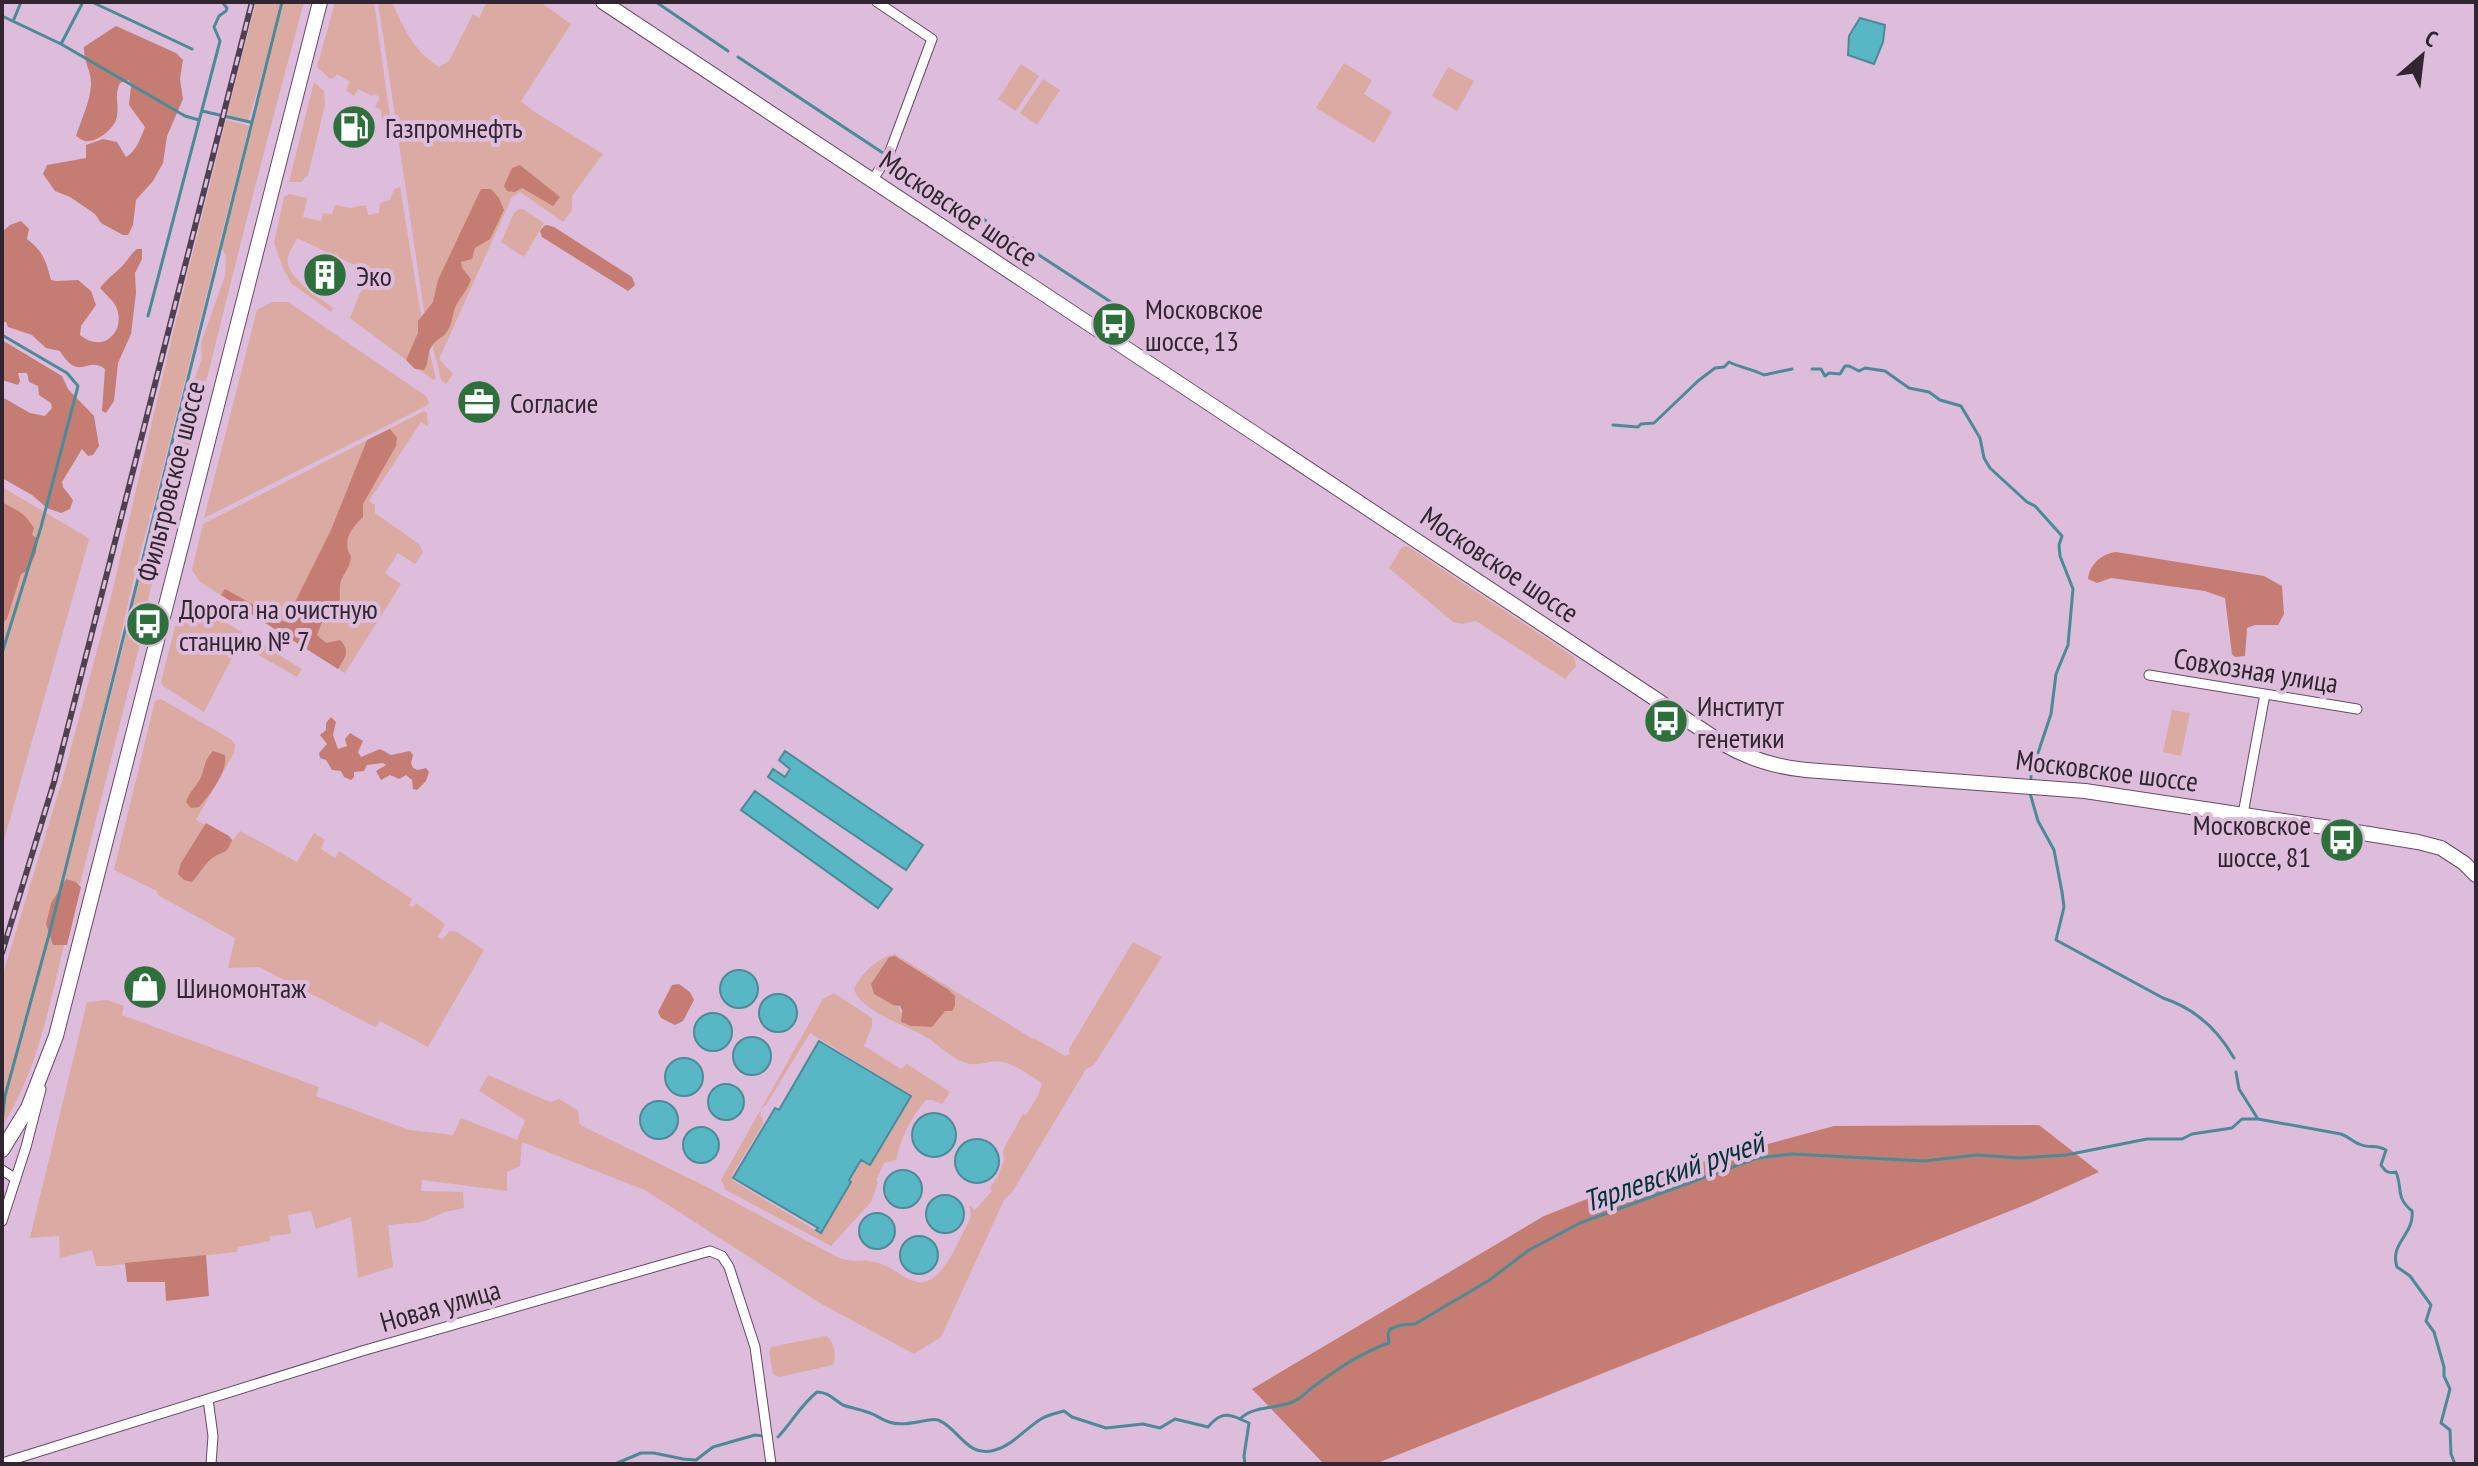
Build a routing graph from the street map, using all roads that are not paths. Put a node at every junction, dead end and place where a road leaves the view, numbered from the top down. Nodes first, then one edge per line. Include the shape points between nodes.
1 (320, 2) edge
2 (603, 2) edge
3 (877, 2) edge
4 (872, 181) junction
5 (2149, 675) dead end
6 (2265, 694) junction
7 (2357, 709) dead end
8 (2243, 814) junction
9 (2476, 875) edge
10 (48, 1059) junction
11 (2, 1150) edge
12 (2, 1170) edge
13 (16, 1179) junction
14 (2, 1221) edge
15 (208, 1399) junction
16 (2, 1463) edge
17 (211, 1464) edge
18 (771, 1464) edge

1 - 10 main road, Фильтровское шоссе
2 - 4 main road, Московское шоссе
3 - 4 street via 932,39 889,154
4 - 8 main road, Московское шоссе via 1748,757 1798,769 2041,787
5 - 6 street, Совхозная улица
6 - 7 street, Совхозная улица
6 - 8 street
8 - 9 main road, Московское шоссе via 2441,848
10 - 11 main road, Фильтровское шоссе via 28,1108
10 - 13 street
12 - 13 street
13 - 14 street
15 - 16 street, Новая улица
15 - 17 street
15 - 18 street, Новая улица via 710,1251 729,1267 755,1347

